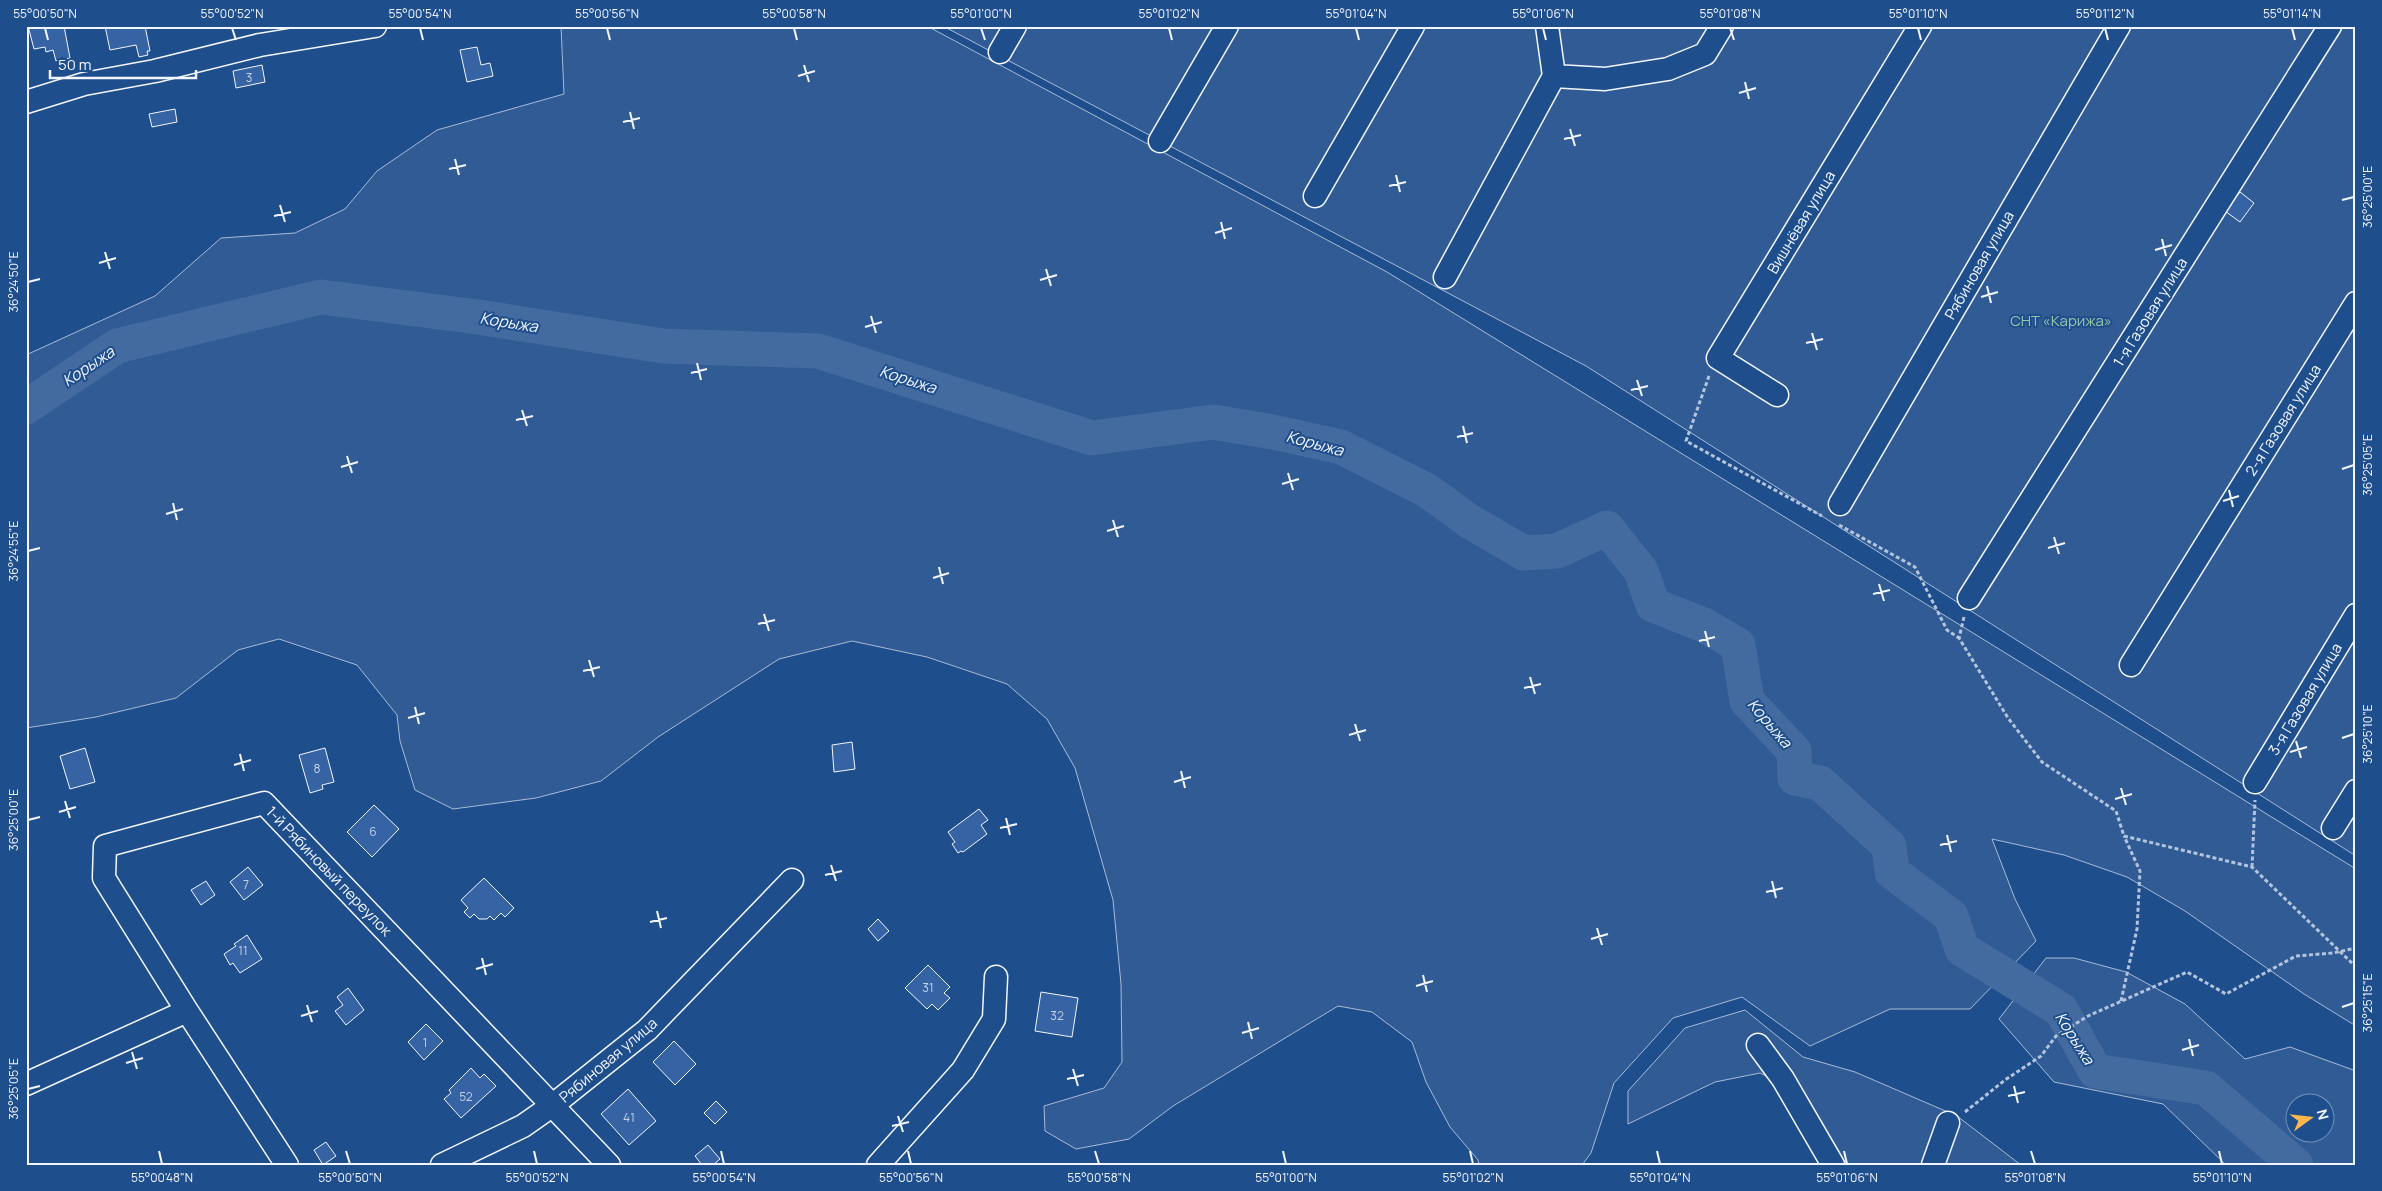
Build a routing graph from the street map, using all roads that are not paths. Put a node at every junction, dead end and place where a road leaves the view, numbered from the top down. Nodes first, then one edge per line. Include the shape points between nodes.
1 (375, 26) edge
2 (1015, 26) edge
3 (1227, 26) edge
4 (1413, 26) edge
5 (1547, 26) edge
6 (1722, 26) edge
7 (1920, 26) edge
8 (2119, 26) edge
9 (2330, 26) edge
10 (1000, 52) dead end
11 (1554, 76) junction
12 (26, 102) edge
13 (1160, 141) dead end
14 (1315, 196) dead end
15 (1445, 277) dead end
16 (2356, 303) edge
17 (1777, 395) dead end
18 (1840, 504) dead end
19 (1969, 598) road end
20 (2356, 615) edge
21 (2131, 665) dead end
22 (2255, 782) road end
23 (2356, 790) edge
24 (2333, 828) dead end
25 (792, 880) dead end
26 (996, 977) dead end
27 (187, 1011) junction
28 (1758, 1045) dead end
29 (26, 1084) edge
30 (553, 1106) junction
31 (1948, 1123) dead end
32 (287, 1165) edge
33 (442, 1165) edge
34 (609, 1165) edge
35 (878, 1165) edge
36 (1833, 1165) edge
37 (1933, 1165) edge

1 - 12 street via 260,45 155,71 84,84
2 - 10 street
3 - 13 street
4 - 14 street
5 - 11 street
6 - 11 street via 1705,54 1668,69 1605,79
7 - 17 street, Вишнёвая улица via 1718,358
8 - 18 street, Рябиновая улица
9 - 19 street, 1-я Газовая улица
11 - 15 street
16 - 21 street, 2-я Газовая улица
20 - 22 street, 3-я Газовая улица
23 - 24 street
25 - 30 street, Рябиновая улица via 647,1030
26 - 35 street via 994,1019 963,1070
27 - 29 street
27 - 30 street, 1-й Рябиновый переулок via 104,878 105,846 264,803
27 - 32 street
28 - 36 street via 1783,1079
30 - 33 street, Рябиновая улица via 523,1126
30 - 34 street
31 - 37 street

